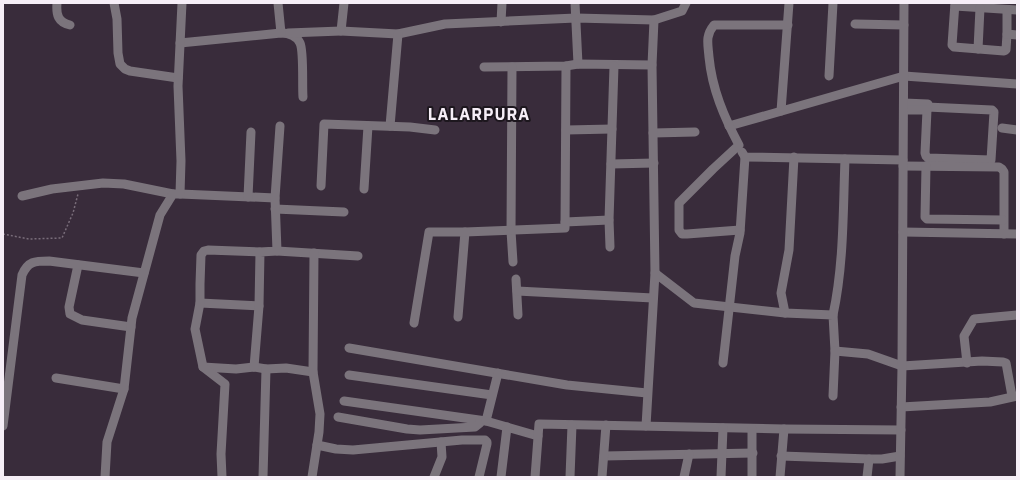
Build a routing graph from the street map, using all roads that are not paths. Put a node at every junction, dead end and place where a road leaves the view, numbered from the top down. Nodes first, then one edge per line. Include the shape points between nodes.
1 (57, 3) edge
2 (114, 3) edge
3 (182, 3) edge
4 (278, 3) edge
5 (344, 3) edge
6 (502, 3) edge
7 (575, 3) edge
8 (686, 3) edge
9 (790, 3) edge
10 (833, 3) edge
11 (904, 3) edge
12 (955, 5) edge
13 (980, 8) junction
14 (1007, 10) junction
15 (1017, 10) edge
16 (576, 18) junction
17 (654, 20) junction
18 (502, 22) junction
19 (855, 24) dead end
20 (70, 25) dead end
21 (788, 25) junction
22 (904, 25) junction
23 (341, 31) junction
24 (285, 33) junction
25 (398, 34) junction
26 (1012, 34) edge
27 (180, 43) junction
28 (978, 49) junction
29 (578, 64) junction
30 (652, 65) junction
31 (566, 66) junction
32 (614, 66) junction
33 (484, 67) dead end
34 (512, 67) junction
35 (829, 76) dead end
36 (904, 76) junction
37 (178, 78) junction
38 (1017, 84) edge
39 (303, 97) dead end
40 (904, 106) junction
41 (927, 107) junction
42 (781, 111) junction
43 (280, 126) dead end
44 (368, 126) junction
45 (390, 126) junction
46 (729, 126) junction
47 (1002, 128) dead end
48 (435, 130) dead end
49 (566, 130) junction
50 (612, 130) junction
51 (1017, 130) edge
52 (251, 132) dead end
53 (695, 132) dead end
54 (653, 133) junction
55 (739, 145) junction
56 (745, 157) junction
57 (794, 158) junction
58 (845, 158) junction
59 (654, 163) junction
60 (903, 163) junction
61 (611, 164) junction
62 (926, 166) junction
63 (321, 186) dead end
64 (364, 189) dead end
65 (176, 194) junction
66 (22, 196) dead end
67 (248, 198) junction
68 (275, 198) junction
69 (275, 209) junction
70 (344, 212) dead end
71 (609, 220) junction
72 (1003, 220) junction
73 (565, 222) junction
74 (511, 230) junction
75 (740, 230) junction
76 (465, 232) junction
77 (903, 232) junction
78 (1004, 234) junction
79 (1017, 234) edge
80 (610, 247) dead end
81 (277, 251) junction
82 (260, 252) junction
83 (314, 253) junction
84 (358, 256) dead end
85 (513, 262) dead end
86 (78, 266) junction
87 (144, 273) junction
88 (655, 273) junction
89 (516, 279) dead end
90 (517, 291) junction
91 (653, 298) junction
92 (200, 303) junction
93 (258, 306) junction
94 (729, 308) junction
95 (785, 313) junction
96 (518, 315) dead end
97 (833, 315) junction
98 (1017, 315) edge
99 (458, 317) dead end
100 (414, 323) dead end
101 (131, 327) junction
102 (349, 348) dead end
103 (835, 350) junction
104 (723, 363) dead end
105 (967, 363) junction
106 (902, 366) junction
107 (203, 367) junction
108 (254, 367) junction
109 (266, 369) junction
110 (313, 372) junction
111 (498, 373) junction
112 (349, 375) dead end
113 (56, 378) dead end
114 (124, 389) junction
115 (647, 393) junction
116 (492, 395) junction
117 (832, 396) dead end
118 (1015, 396) edge
119 (344, 401) dead end
120 (901, 407) junction
121 (338, 417) dead end
122 (483, 421) junction
123 (572, 425) junction
124 (606, 425) junction
125 (3, 426) edge
126 (646, 426) junction
127 (507, 427) junction
128 (723, 428) junction
129 (752, 429) junction
130 (784, 429) junction
131 (901, 430) junction
132 (538, 436) junction
133 (441, 442) junction
134 (317, 445) junction
135 (752, 453) junction
136 (689, 454) junction
137 (722, 454) junction
138 (604, 456) junction
139 (781, 456) junction
140 (900, 456) junction
141 (869, 459) junction
142 (105, 477) edge
143 (222, 477) edge
144 (263, 477) edge
145 (312, 477) edge
146 (434, 477) edge
147 (479, 477) edge
148 (501, 477) edge
149 (535, 477) edge
150 (570, 477) edge
151 (602, 477) edge
152 (684, 477) edge
153 (721, 477) edge
154 (752, 477) edge
155 (780, 477) edge
156 (867, 477) edge
157 (900, 477) edge

1 - 20 street via 59,19
2 - 37 street via 120,64 130,71
3 - 27 street
4 - 24 street
5 - 23 street
6 - 18 street
7 - 16 street
8 - 17 street via 682,11
9 - 21 street
10 - 35 street
11 - 22 street
12 - 13 street
12 - 28 street via 952,45
13 - 14 street
13 - 28 street
14 - 15 street
14 - 26 street
16 - 17 street
16 - 18 street
16 - 29 street
17 - 30 street
18 - 25 street via 445,24
19 - 22 street
21 - 42 street
21 - 46 street via 714,25 710,31 707,37 711,75
22 - 36 street
23 - 24 street
23 - 25 street
24 - 27 street
24 - 39 street via 294,36 300,43
25 - 45 street
26 - 28 street via 1004,51
27 - 37 street
29 - 31 street
29 - 32 street
30 - 32 street
30 - 54 street
31 - 34 street
31 - 49 street
32 - 50 street
33 - 34 street
34 - 74 street
36 - 38 street
36 - 40 street
36 - 42 street
37 - 65 street via 181,161
40 - 41 street
40 - 60 street
41 - 41 street via 992,110 994,112 991,160 928,158
42 - 46 street
43 - 68 street
44 - 45 street
44 - 63 street via 324,124
44 - 64 street
45 - 48 street
46 - 55 street
47 - 51 street
49 - 50 street
49 - 73 street
50 - 61 street
52 - 67 street
53 - 54 street
54 - 59 street
55 - 56 street
55 - 75 street via 679,203 678,218 682,234
56 - 57 street
56 - 75 street
57 - 58 street
57 - 95 street via 789,250 781,293
58 - 60 street
58 - 97 street via 841,257
59 - 61 street
59 - 88 street
60 - 62 street
60 - 77 street
61 - 71 street
62 - 72 street via 1002,169
62 - 72 street via 927,219
65 - 66 street via 124,184 103,183 52,189
65 - 67 street
65 - 87 street via 160,215
67 - 68 street
68 - 69 street
69 - 70 street
69 - 81 street
71 - 73 street
71 - 80 street
72 - 78 street
73 - 74 street via 565,228
74 - 76 street
74 - 85 street
75 - 94 street
76 - 99 street
76 - 100 street via 429,232
77 - 78 street
77 - 106 street
78 - 79 street
81 - 82 street
81 - 83 street
82 - 92 street via 204,251 201,255
82 - 93 street
83 - 84 street
83 - 110 street
86 - 87 street
86 - 101 street via 70,314 82,320
86 - 125 street via 49,261 35,262 26,267 22,275
87 - 101 street
88 - 91 street
88 - 94 street via 694,303
89 - 90 street
90 - 91 street
90 - 96 street
91 - 115 street
92 - 93 street
92 - 107 street via 195,330
93 - 108 street
94 - 95 street
94 - 104 street
95 - 97 street
97 - 103 street
98 - 105 street via 974,319 964,336
101 - 114 street
102 - 111 street
103 - 106 street via 868,354
103 - 117 street
105 - 106 street
105 - 118 street via 1006,362
106 - 120 street
107 - 108 street
107 - 143 street via 224,384
108 - 109 street
109 - 110 street via 286,368
109 - 144 street
110 - 134 street via 320,414
111 - 115 street via 567,385
111 - 116 street
112 - 116 street
113 - 114 street
114 - 142 street via 107,442
115 - 126 street
116 - 122 street
118 - 120 street via 990,402
119 - 122 street
120 - 131 street
121 - 122 street via 420,430 475,427
122 - 127 street
123 - 124 street
123 - 132 street via 539,424
123 - 150 street
124 - 126 street
124 - 138 street
126 - 128 street
127 - 132 street
127 - 148 street
128 - 129 street
128 - 137 street
129 - 130 street
129 - 135 street
130 - 131 street
130 - 139 street
131 - 140 street
132 - 149 street
133 - 134 street via 354,450
133 - 146 street via 442,456
133 - 147 street via 487,442
134 - 145 street
135 - 137 street
135 - 154 street
136 - 137 street
136 - 138 street
136 - 152 street
137 - 153 street
138 - 151 street
139 - 141 street
139 - 155 street
140 - 141 street
140 - 157 street
141 - 156 street

